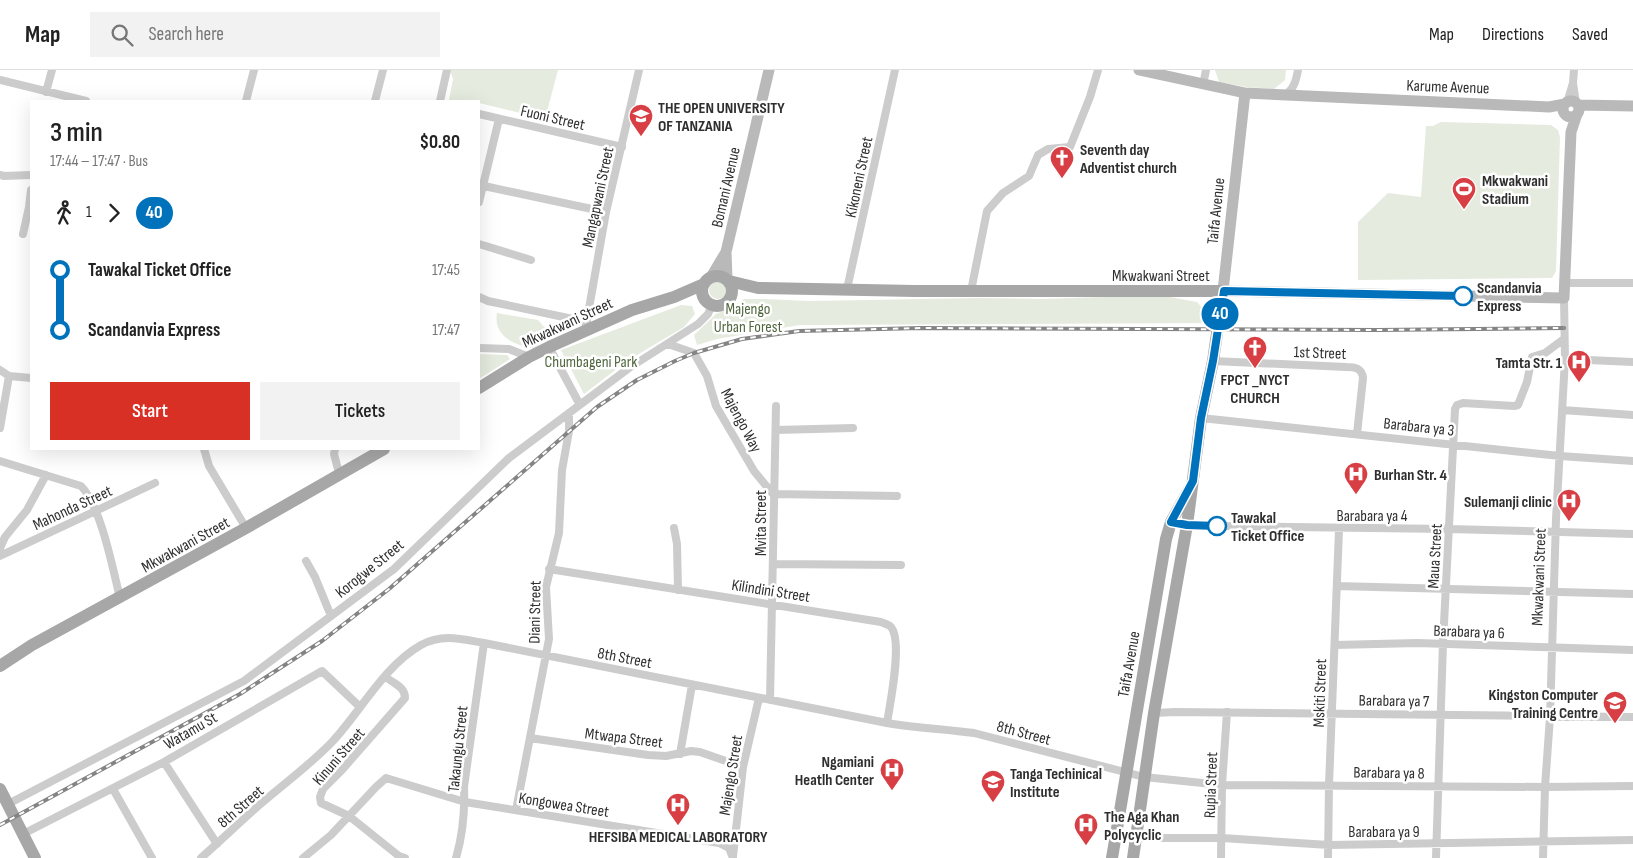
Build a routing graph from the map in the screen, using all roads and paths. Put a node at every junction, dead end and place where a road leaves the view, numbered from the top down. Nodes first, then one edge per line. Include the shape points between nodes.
1 (52, 70) edge
2 (254, 70) edge
3 (383, 70) edge
4 (447, 70) edge
5 (639, 70) edge
6 (769, 70) edge
7 (894, 70) edge
8 (1098, 70) edge
9 (1139, 70) edge
10 (1206, 70) edge
11 (1298, 70) edge
12 (1574, 70) edge
13 (0, 80) edge
14 (1203, 85) junction
15 (46, 92) junction
16 (1245, 93) junction
17 (1284, 96) junction
18 (82, 100) edge
19 (246, 100) edge
20 (375, 100) edge
21 (440, 100) edge
22 (1633, 106) edge
23 (1571, 109) junction
24 (480, 114) edge
25 (499, 119) junction
26 (622, 147) junction
27 (0, 175) edge
28 (30, 175) edge
29 (484, 186) junction
30 (30, 198) edge
31 (480, 199) edge
32 (606, 212) junction
33 (22, 234) dead end
34 (480, 244) edge
35 (726, 252) junction
36 (532, 260) dead end
37 (728, 280) junction
38 (708, 281) junction
39 (1564, 283) junction
40 (1633, 283) edge
41 (758, 288) junction
42 (847, 289) junction
43 (971, 291) junction
44 (1224, 291) junction
45 (480, 297) edge
46 (674, 297) junction
47 (1564, 298) junction
48 (730, 299) junction
49 (709, 302) junction
50 (586, 326) junction
51 (1564, 339) junction
52 (668, 344) junction
53 (549, 347) junction
54 (480, 348) edge
55 (529, 356) junction
56 (1564, 359) junction
57 (1213, 361) junction
58 (1633, 362) edge
59 (0, 370) edge
60 (9, 376) junction
61 (30, 378) edge
62 (480, 387) edge
63 (580, 405) junction
64 (776, 406) dead end
65 (1562, 410) junction
66 (569, 413) junction
67 (1633, 415) edge
68 (1201, 418) junction
69 (0, 428) edge
70 (852, 428) dead end
71 (776, 430) junction
72 (1357, 434) junction
73 (1452, 444) junction
74 (204, 450) edge
75 (334, 450) edge
76 (382, 450) edge
77 (1560, 456) junction
78 (0, 461) edge
79 (1633, 461) edge
80 (339, 473) junction
81 (46, 475) junction
82 (1193, 481) junction
83 (155, 483) dead end
84 (773, 494) junction
85 (897, 496) dead end
86 (96, 511) junction
87 (1171, 522) junction
88 (1187, 525) junction
89 (246, 528) junction
90 (674, 528) dead end
91 (1339, 529) junction
92 (1449, 529) junction
93 (1556, 532) junction
94 (1633, 534) edge
95 (0, 548) edge
96 (0, 556) edge
97 (306, 561) dead end
98 (773, 564) junction
99 (901, 565) dead end
100 (549, 569) junction
101 (1337, 586) junction
102 (1446, 588) junction
103 (678, 590) junction
104 (1554, 591) junction
105 (1156, 593) junction
106 (1633, 594) edge
107 (1174, 595) junction
108 (120, 598) junction
109 (772, 604) junction
110 (330, 616) junction
111 (484, 643) junction
112 (1442, 644) junction
113 (1335, 645) junction
114 (1552, 648) junction
115 (1633, 650) edge
116 (546, 656) junction
117 (0, 666) edge
118 (385, 676) junction
119 (692, 684) junction
120 (759, 698) junction
121 (770, 700) junction
122 (360, 707) junction
123 (1227, 712) junction
124 (1154, 713) junction
125 (1332, 713) junction
126 (1440, 714) junction
127 (1550, 717) junction
128 (1633, 717) edge
129 (887, 723) junction
130 (530, 738) junction
131 (680, 754) junction
132 (164, 762) junction
133 (743, 767) junction
134 (1126, 773) junction
135 (1144, 777) junction
136 (1222, 785) junction
137 (1329, 785) junction
138 (1438, 786) junction
139 (1633, 786) edge
140 (1545, 787) junction
141 (0, 789) edge
142 (113, 789) junction
143 (465, 802) junction
144 (8, 804) junction
145 (516, 810) junction
146 (349, 816) junction
147 (23, 834) junction
148 (1136, 838) junction
149 (1222, 838) junction
150 (1633, 840) edge
151 (1544, 842) junction
152 (217, 844) junction
153 (1437, 844) junction
154 (1329, 845) junction
155 (35, 858) edge
156 (152, 858) edge
157 (201, 858) edge
158 (303, 858) edge
159 (405, 858) edge
160 (456, 858) edge
161 (733, 858) edge
162 (1112, 858) edge
163 (1133, 858) edge
164 (1221, 858) edge
165 (1328, 858) edge
166 (1436, 858) edge
167 (1543, 858) edge

1 - 15 street
2 - 19 street
3 - 20 street
4 - 21 street
5 - 26 street, Mangapwani Street
6 - 35 main road, Bomani Avenue
7 - 42 street, Kikoneni Street
8 - 43 street via 1070,147 1048,149 1038,155 1029,176 1003,193 987,211
9 - 14 main road, Karume Avenue
10 - 14 street
11 - 17 street via 1294,85
12 - 23 street, Mkwakwani Street
13 - 15 street
14 - 16 main road, Karume Avenue
15 - 18 street
16 - 17 main road, Karume Avenue
16 - 44 main road, Taifa Avenue
17 - 23 main road, Karume Avenue
22 - 23 main road, Karume Avenue via 1597,105
23 - 39 main road, Mkwakwani Street
24 - 25 street, Fuoni Street
25 - 26 street, Fuoni Street
25 - 29 street
26 - 32 street, Mangapwani Street
27 - 28 street
29 - 31 street
29 - 32 street
30 - 33 street
32 - 50 street, Mangapwani Street
34 - 36 street
35 - 37 main road
35 - 38 main road
37 - 38 main road via 716,276
37 - 41 main road
37 - 48 main road via 732,287
38 - 46 main road, Mkwakwani Street
38 - 49 main road via 702,289
39 - 40 street
39 - 47 main road, Mkwakwani Street
41 - 42 main road, Mkwakwani Street
41 - 48 main road
42 - 43 main road, Mkwakwani Street
43 - 44 main road, Mkwakwani Street
44 - 47 main road, Mkwakwani Street
44 - 57 main road, Taifa Avenue
45 - 50 street
46 - 49 main road
46 - 50 main road, Mkwakwani Street
47 - 51 street, Mkwakwani Street
48 - 49 main road via 719,306
49 - 52 street, Korogwe Street via 708,314
50 - 53 main road, Mkwakwani Street
51 - 56 street, Mkwakwani Street
51 - 73 street, Maua Street via 1545,353 1532,357 1518,405 1457,405
52 - 63 street, Korogwe Street
52 - 84 street, Majengo Way via 694,353 707,376 716,406 754,471
53 - 55 main road, Mkwakwani Street
53 - 63 street
54 - 55 street via 509,349
55 - 62 main road, Mkwakwani Street
56 - 58 street
56 - 65 street, Mkwakwani Street
57 - 68 main road, Taifa Avenue
57 - 72 street, 1st Street via 1359,369 1363,378
59 - 60 street
60 - 61 street
60 - 69 street
63 - 66 street, Korogwe Street
64 - 71 street, Mvita Street
65 - 67 street
65 - 77 street, Mkwakwani Street
66 - 100 street, Diani Street via 570,431 562,470 558,533
66 - 110 street, Korogwe Street via 509,458 394,569
68 - 72 street, Barabara ya 3
68 - 82 main road, Taifa Avenue
70 - 71 street
71 - 84 street, Mvita Street
72 - 73 street, Barabara ya 3
73 - 77 street, Barabara ya 3
73 - 92 street, Maua Street
74 - 89 street via 209,466
75 - 80 street
76 - 80 main road, Mkwakwani Street
77 - 79 street, Barabara ya 3
77 - 93 street, Mkwakwani Street
78 - 81 street
80 - 89 main road, Mkwakwani Street
81 - 86 street via 81,486
81 - 95 street via 27,510
82 - 87 main road, Taifa Avenue
82 - 88 main road, Taifa Avenue
83 - 86 street, Mahonda Street
84 - 85 street
84 - 98 street, Mvita Street
86 - 96 street, Mahonda Street
86 - 108 street
87 - 88 street, Barabara ya 4
87 - 105 main road, Taifa Avenue
88 - 91 street, Barabara ya 4
88 - 107 main road, Taifa Avenue
89 - 108 main road, Mkwakwani Street
90 - 103 street
91 - 92 street, Barabara ya 4
91 - 101 street, Mskiti Street
92 - 93 street, Barabara ya 4
92 - 102 street, Maua Street
93 - 94 street, Barabara ya 4
93 - 104 street, Mkwakwani Street
97 - 110 street
98 - 99 street
98 - 109 street, Mvita Street
100 - 103 street, Kilindini Street
100 - 116 street, Diani Street
101 - 102 street
101 - 113 street, Mskiti Street
102 - 104 street
102 - 112 street, Maua Street
103 - 109 street, Kilindini Street
104 - 106 street
104 - 114 street, Mkwakwani Street
105 - 107 main road
105 - 134 main road, Taifa Avenue
107 - 124 main road, Taifa Avenue
108 - 117 main road, Mkwakwani Street
109 - 121 street, Mvita Street
109 - 129 street, Kilindini Street via 880,622 891,628 896,640 896,658
110 - 144 street, Korogwe Street via 244,681
111 - 116 street, 8th Street
111 - 118 street, 8th Street via 435,638 421,645
111 - 143 street, Takaungu Street via 464,787
112 - 113 street, Barabara ya 6
112 - 114 street, Barabara ya 6
112 - 126 street, Maua Street
113 - 125 street, Mskiti Street
114 - 115 street, Barabara ya 6
114 - 127 street, Mkwakwani Street
116 - 119 street, 8th Street
116 - 130 street, Diani Street
118 - 122 street, 8th Street
118 - 146 street, Kinuni Street via 404,689 406,698 320,796 321,803
119 - 120 street, 8th Street
119 - 131 street
120 - 121 street, 8th Street
120 - 133 street, Majengo Street
121 - 129 street, 8th Street
122 - 132 street, Watamu St via 322,671
122 - 152 street, 8th Street via 332,741 298,774
123 - 124 street, Barabara ya 7
123 - 125 street, Barabara ya 7
123 - 136 street, Rupia Street
124 - 135 main road, Taifa Avenue
125 - 126 street, Barabara ya 7
125 - 137 street, Mskiti Street
126 - 127 street, Barabara ya 7
126 - 138 street, Maua Street
127 - 128 street, Barabara ya 7
127 - 140 street, Mkwakwani Street
129 - 134 street, 8th Street via 974,733
130 - 131 street, Mtwapa Street via 648,756
130 - 145 street, Diani Street
131 - 133 street, Mtwapa Street via 700,752
132 - 142 street, Watamu St
132 - 152 street
133 - 161 street, Majengo Street
134 - 135 street, 8th Street
134 - 162 main road, Taifa Avenue
135 - 136 street, Barabara ya 8
135 - 148 main road, Taifa Avenue
136 - 137 street, Barabara ya 8
136 - 149 street, Rupia Street
137 - 138 street, Barabara ya 8
137 - 154 street, Mskiti Street
138 - 140 street, Barabara ya 8
138 - 153 street, Maua Street
139 - 140 street, Barabara ya 8
140 - 151 street, Mkwakwani Street
141 - 144 main road
142 - 147 street, Watamu St
142 - 156 street
143 - 145 street, Kongowea Street
143 - 146 street, Kongowea Street via 386,778
143 - 160 street, Takaungu Street via 463,833
144 - 147 main road
145 - 161 street, Kongowea Street via 719,843 728,848
146 - 158 street
146 - 159 street, Kinuni Street
147 - 155 main road
148 - 149 street, Barabara ya 9
148 - 163 main road, Taifa Avenue
149 - 154 street, Barabara ya 9
149 - 164 street, Rupia Street
150 - 151 street, Barabara ya 9
151 - 153 street, Barabara ya 9
151 - 167 street, Mkwakwani Street
152 - 157 street, 8th Street
153 - 154 street, Barabara ya 9
153 - 166 street, Maua Street
154 - 165 street, Mskiti Street

